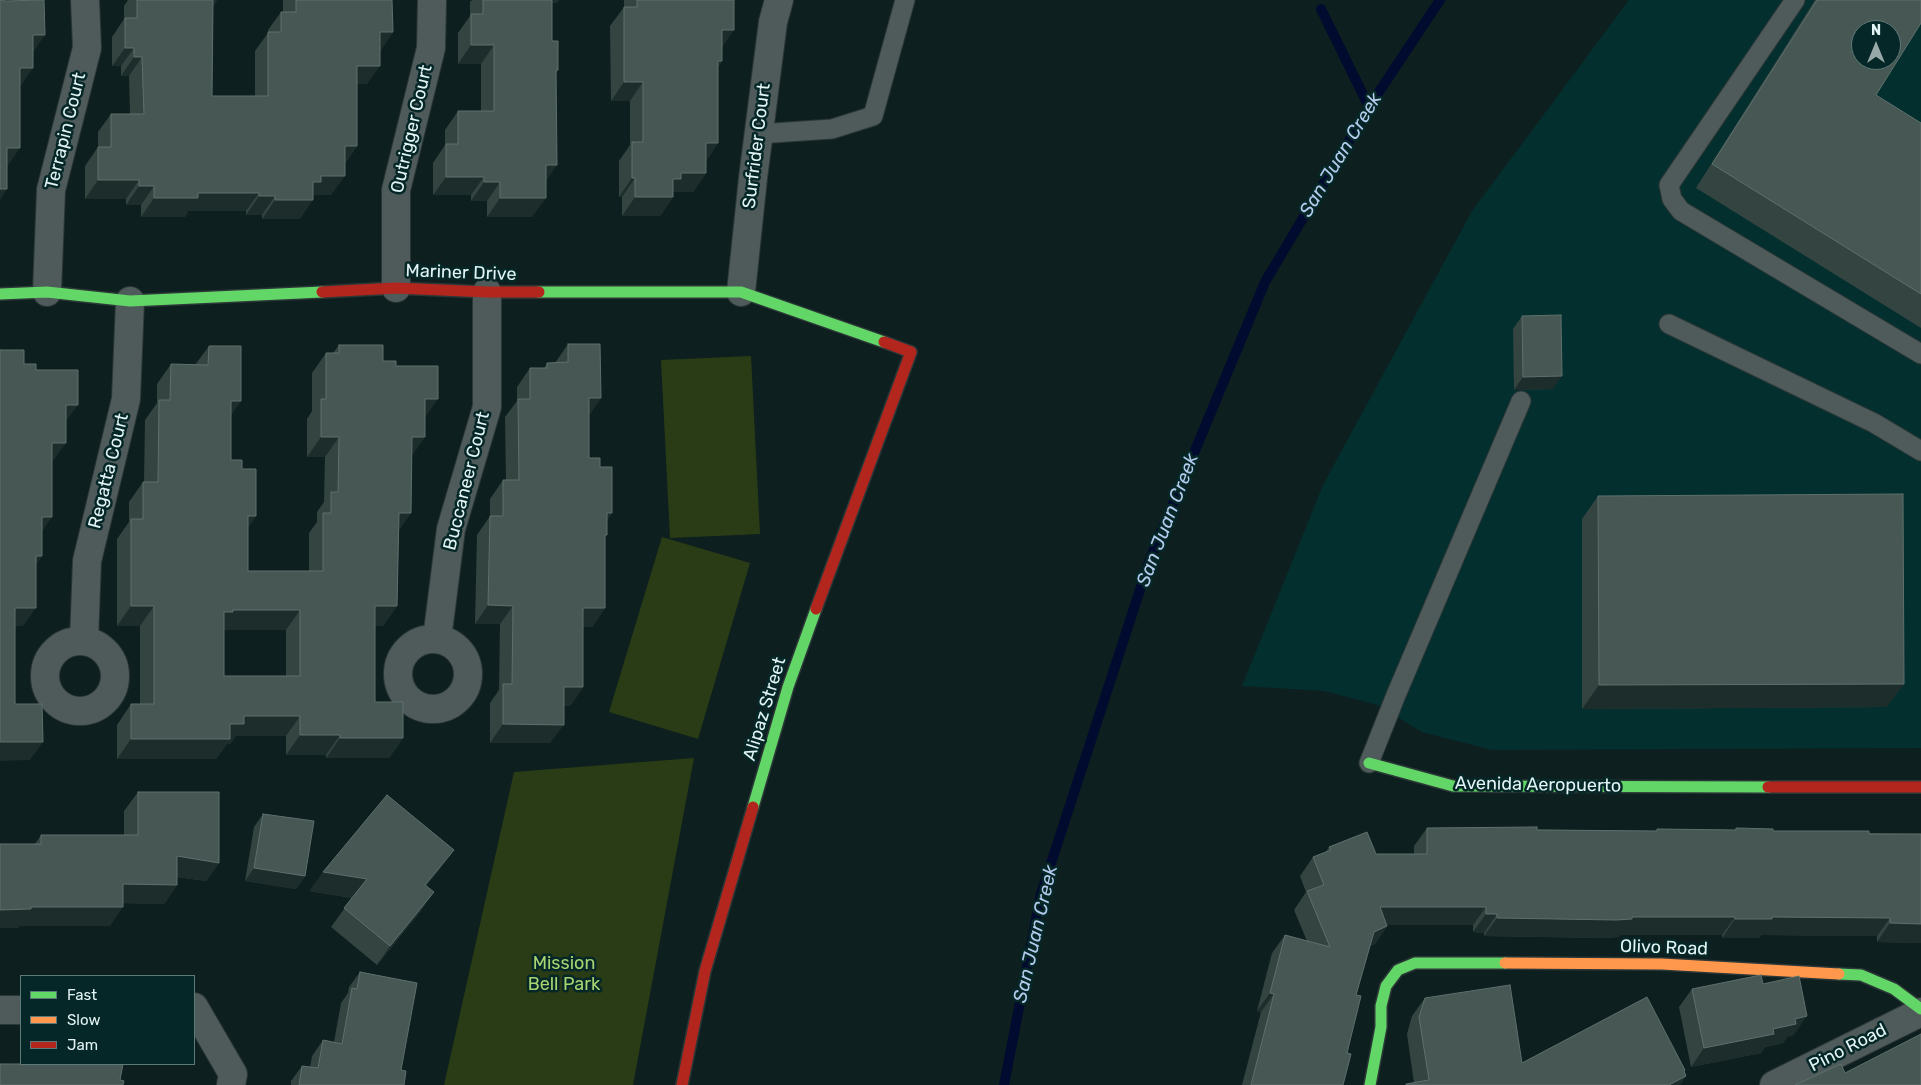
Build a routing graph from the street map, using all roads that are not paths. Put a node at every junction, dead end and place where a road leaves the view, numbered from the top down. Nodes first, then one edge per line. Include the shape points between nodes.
1 (85, 0) edge
2 (432, 0) edge
3 (779, 0) edge
4 (906, 0) edge
5 (1795, 0) edge
6 (758, 134) junction
7 (396, 288) junction
8 (47, 292) junction
9 (487, 292) junction
10 (741, 292) junction
11 (0, 294) edge
12 (130, 301) junction
13 (1669, 324) dead end
14 (911, 352) joint
15 (1921, 354) edge
16 (1522, 401) dead end
17 (1921, 451) edge
18 (437, 639) dead end
19 (84, 641) dead end
20 (1370, 762) joint
21 (1921, 787) edge
22 (195, 1009) edge
23 (0, 1010) edge
24 (20, 1010) edge
25 (1921, 1010) edge
26 (231, 1085) edge
27 (682, 1085) edge
28 (1370, 1085) edge
29 (1774, 1085) edge

1 - 8 street, Terrapin Court via 87,48 51,190
2 - 7 street, Outrigger Court via 431,48 396,190
3 - 6 street, Surfrider Court via 773,22
4 - 6 lane via 873,116 832,129
5 - 15 lane via 1669,185 1672,199 1681,211
6 - 10 street, Surfrider Court
7 - 9 street, Mariner Drive
7 - 12 street, Mariner Drive
8 - 11 street, Mariner Drive
8 - 12 street, Mariner Drive
9 - 10 street, Mariner Drive
9 - 18 street, Buccaneer Court via 487,407 451,529
10 - 14 street, Mariner Drive
12 - 19 street, Regatta Court via 126,399 87,561
13 - 17 lane via 1874,423
14 - 27 street, Alipaz Street via 788,687 705,972
16 - 20 lane, Avenida Aeropuerto
20 - 21 street, Avenida Aeropuerto via 1453,786
22 - 26 street via 233,1074
23 - 24 street
25 - 28 street, Olivo Road via 1894,989 1860,975 1662,964 1415,963 1398,970 1386,986
25 - 29 street, Pino Road

